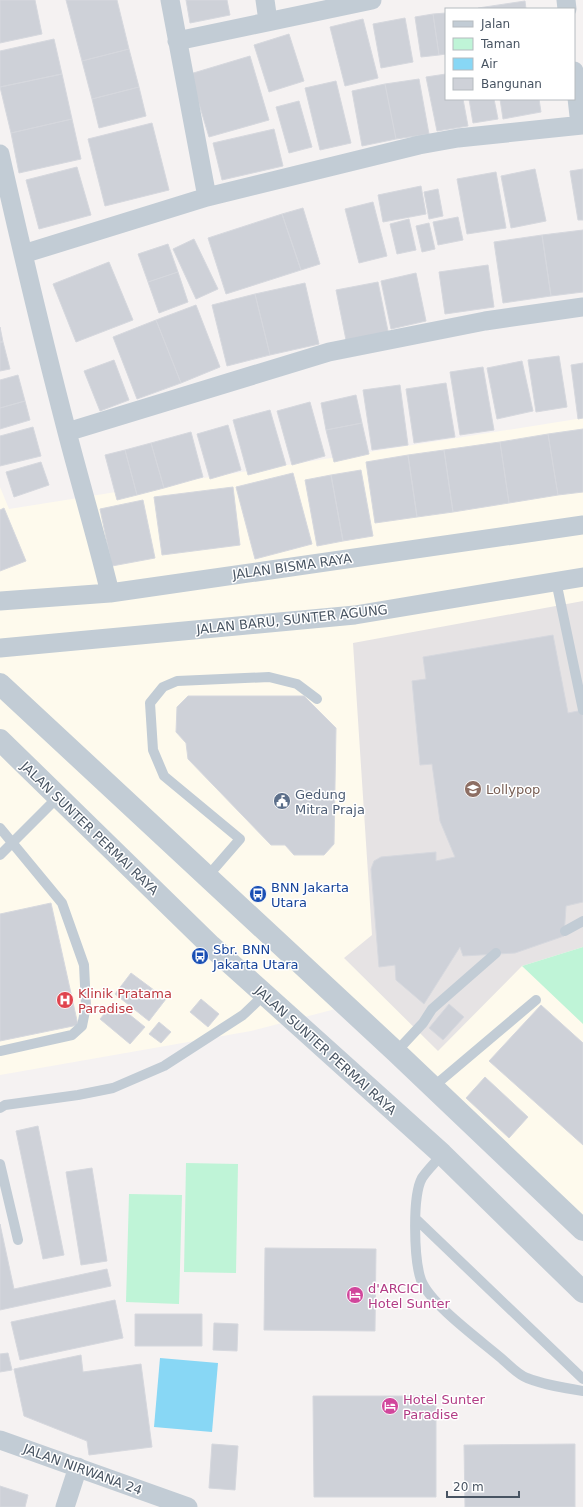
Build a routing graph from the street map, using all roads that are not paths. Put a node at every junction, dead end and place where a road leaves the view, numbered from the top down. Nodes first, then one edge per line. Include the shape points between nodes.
1 (170, 0) edge
2 (265, 0) edge
3 (372, 0) edge
4 (268, 21) junction
5 (177, 42) junction
6 (575, 78) edge
7 (582, 125) edge
8 (0, 154) edge
9 (207, 197) junction
10 (23, 254) junction
11 (583, 308) edge
12 (67, 432) junction
13 (583, 525) edge
14 (583, 577) edge
15 (556, 581) junction
16 (110, 593) junction
17 (0, 601) edge
18 (0, 648) edge
19 (0, 684) edge
20 (317, 699) dead end
21 (583, 710) edge
22 (0, 740) edge
23 (58, 797) junction
24 (0, 828) edge
25 (12, 843) junction
26 (0, 855) edge
27 (207, 877) junction
28 (583, 921) edge
29 (565, 931) dead end
30 (496, 953) dead end
31 (264, 995) junction
32 (536, 1000) dead end
33 (0, 1051) edge
34 (396, 1052) junction
35 (433, 1087) junction
36 (0, 1108) edge
37 (442, 1154) junction
38 (0, 1164) edge
39 (416, 1219) junction
40 (583, 1230) edge
41 (18, 1240) dead end
42 (583, 1292) edge
43 (583, 1379) edge
44 (583, 1391) edge
45 (0, 1440) edge
46 (78, 1467) junction
47 (65, 1507) edge
48 (188, 1507) edge

1 - 5 street
2 - 4 street
3 - 4 street
4 - 5 street
5 - 9 street
6 - 7 street
7 - 9 street via 458,138 419,145
8 - 10 street
9 - 10 street
10 - 12 street
11 - 12 street via 485,321 329,352
12 - 16 street
13 - 16 street, JALAN BISMA RAYA
14 - 15 street, JALAN BARU, SUNTER AGUNG
15 - 18 street, JALAN BARU, SUNTER AGUNG via 355,615
15 - 21 lane
16 - 17 street, JALAN BISMA RAYA
19 - 27 street
20 - 27 lane via 297,684 270,677 178,681 163,687 150,703 153,750 164,776 240,839
22 - 23 street, JALAN SUNTER PERMAI RAYA
23 - 25 lane
23 - 31 street, JALAN SUNTER PERMAI RAYA
24 - 25 lane
25 - 26 lane
25 - 33 lane via 62,903 84,966 86,1006 82,1026 72,1035
27 - 34 street
28 - 29 lane
30 - 34 lane via 432,1009 423,1023
31 - 36 lane via 243,1015 164,1066 113,1088 5,1105
31 - 37 street, JALAN SUNTER PERMAI RAYA
32 - 35 lane
34 - 35 street
35 - 40 street
37 - 39 lane via 422,1178
37 - 42 street, JALAN SUNTER PERMAI RAYA
38 - 41 lane
39 - 43 lane
39 - 44 lane via 421,1280 430,1296 525,1378 560,1388
45 - 46 street, JALAN NIRWANA 24
46 - 47 street
46 - 48 street, JALAN NIRWANA 24

